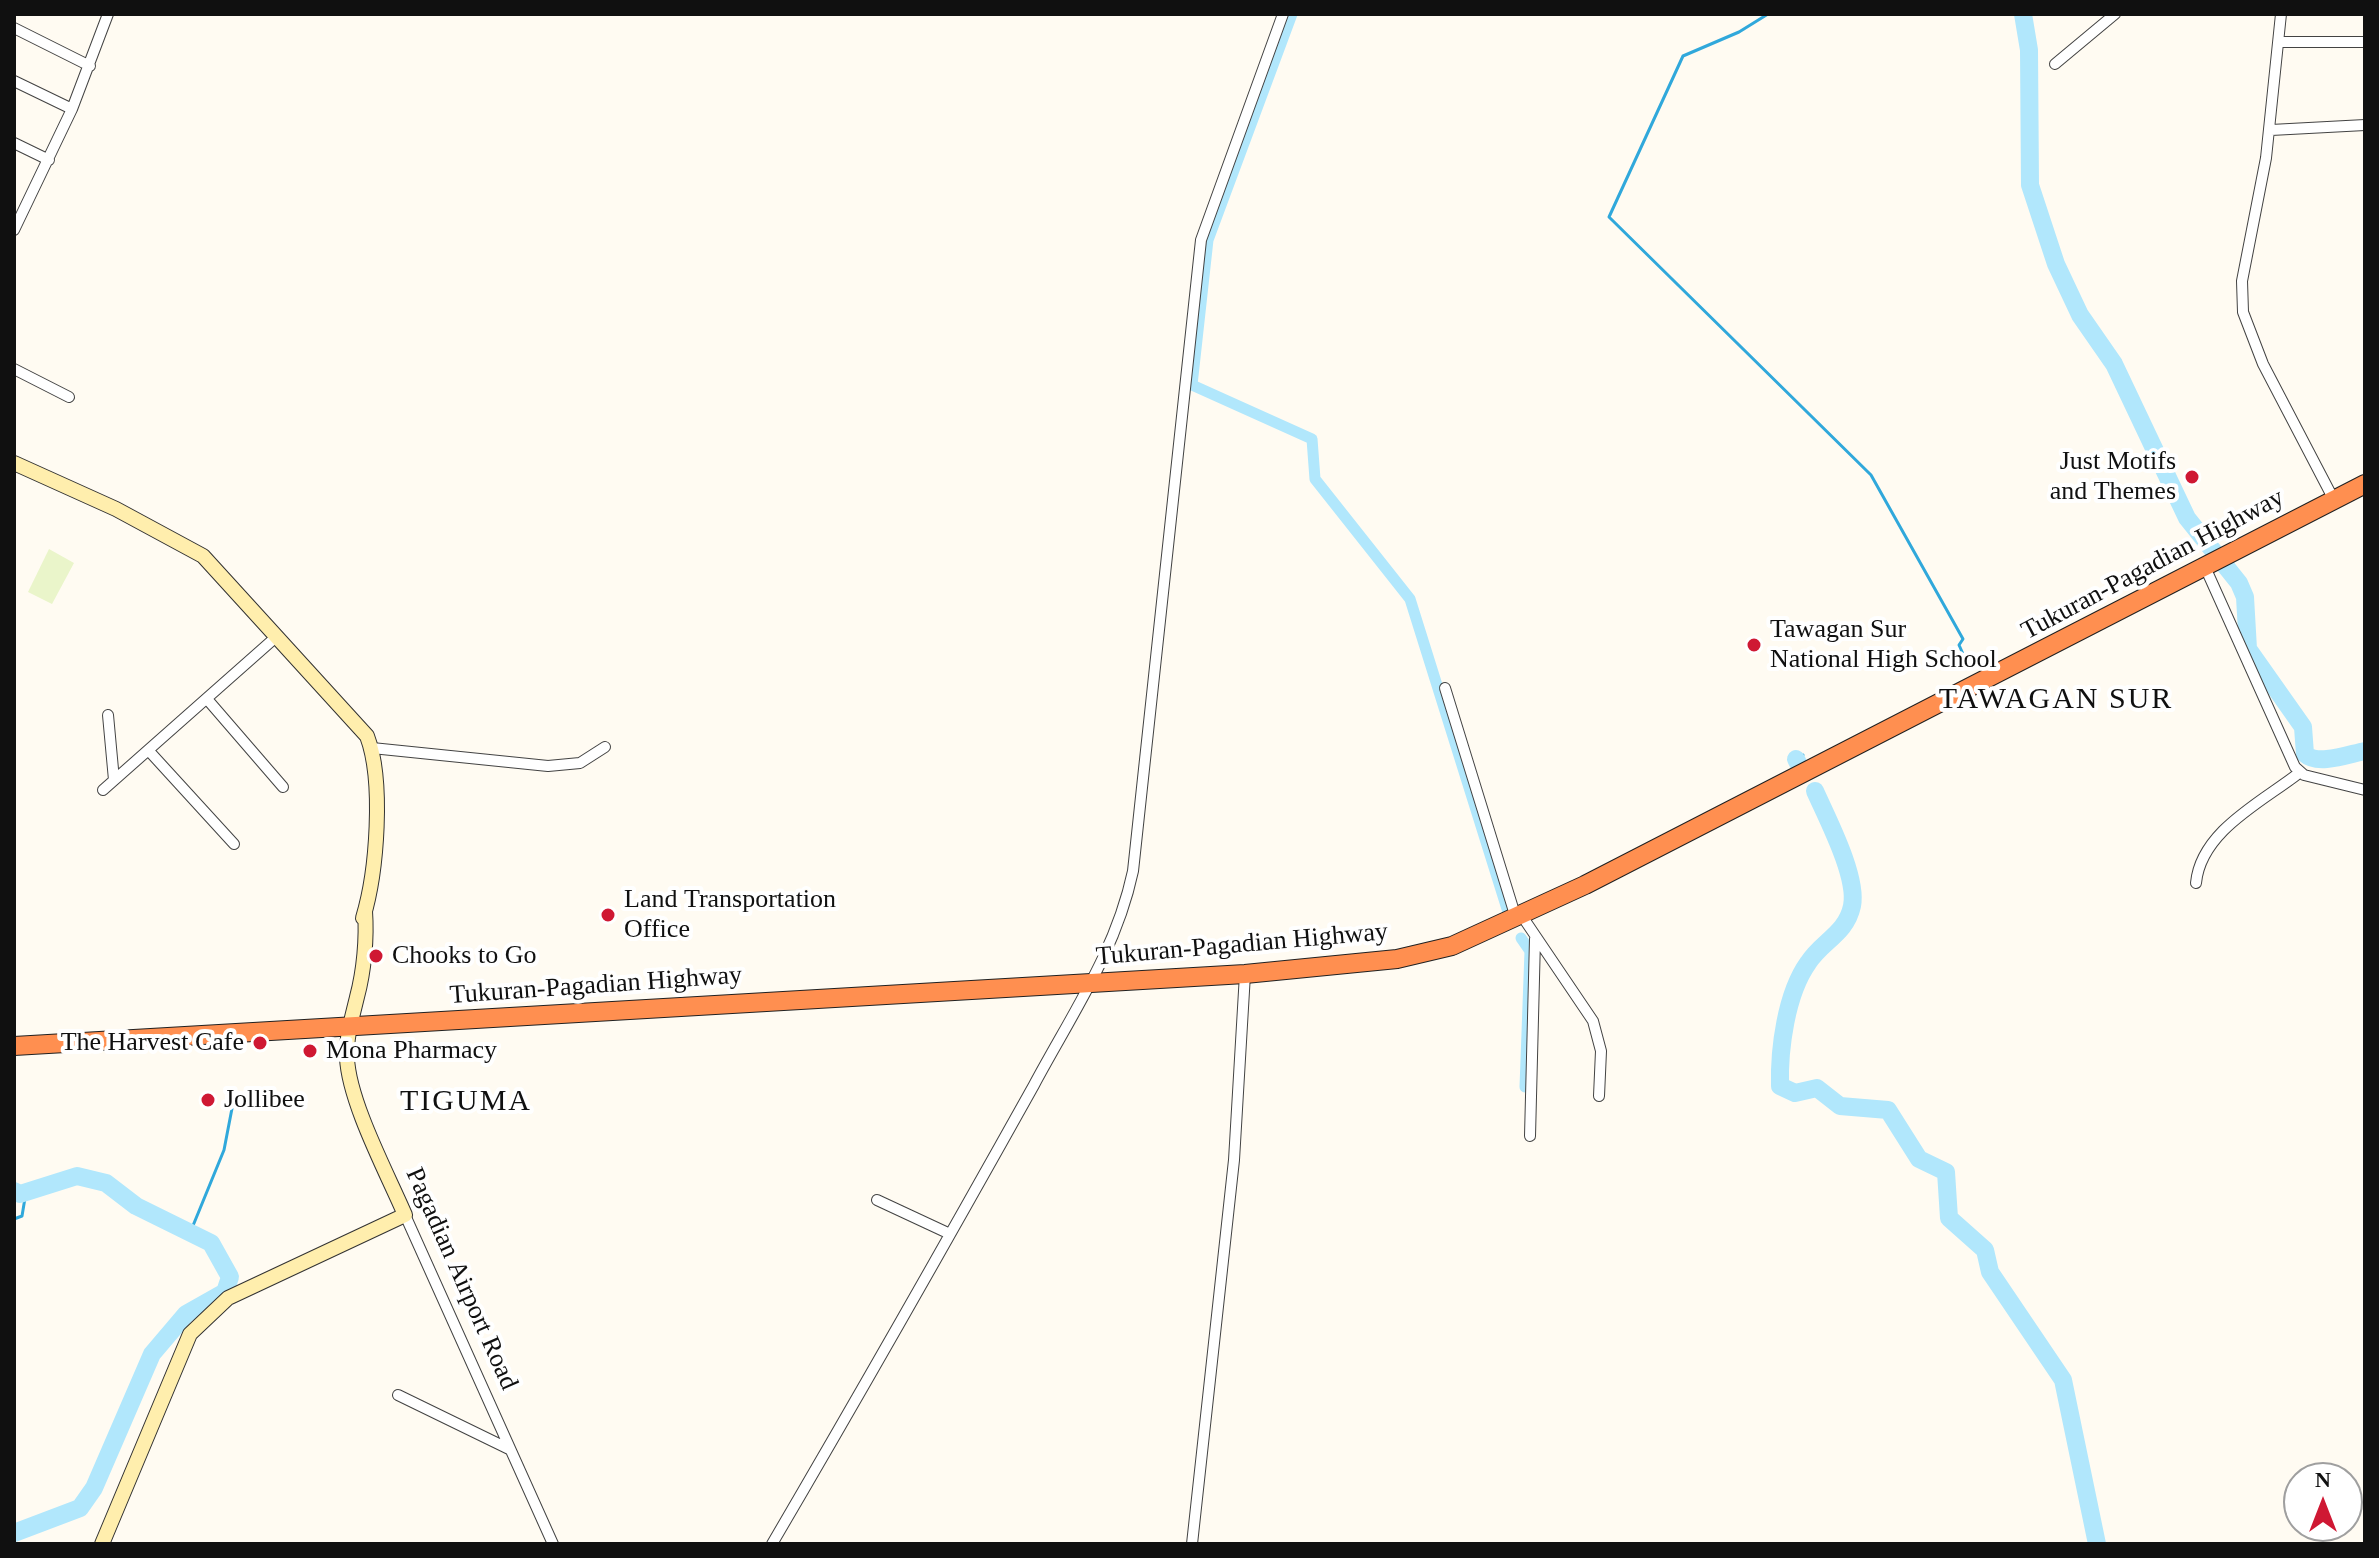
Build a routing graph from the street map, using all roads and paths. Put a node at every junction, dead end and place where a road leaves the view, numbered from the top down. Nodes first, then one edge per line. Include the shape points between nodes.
1 (108, 14) edge
2 (1283, 14) edge
3 (2281, 14) edge
4 (2109, 16) edge
5 (14, 28) edge
6 (2279, 42) junction
7 (2365, 42) edge
8 (2055, 64) dead end
9 (90, 66) junction
10 (14, 81) edge
11 (72, 109) junction
12 (2365, 125) edge
13 (2271, 130) junction
14 (14, 143) edge
15 (49, 160) junction
16 (14, 230) edge
17 (14, 369) edge
18 (69, 397) dead end
19 (14, 463) edge
20 (2365, 484) edge
21 (2334, 500) junction
22 (2210, 564) junction
23 (276, 637) junction
24 (1445, 688) dead end
25 (207, 699) junction
26 (108, 715) dead end
27 (605, 747) dead end
28 (372, 748) junction
29 (149, 751) junction
30 (2299, 773) junction
31 (114, 780) junction
32 (283, 787) dead end
33 (103, 790) dead end
34 (2365, 790) edge
35 (234, 844) dead end
36 (2196, 883) dead end
37 (1519, 917) junction
38 (1535, 939) junction
39 (1245, 974) junction
40 (1092, 984) junction
41 (350, 1018) junction
42 (14, 1046) edge
43 (1599, 1096) dead end
44 (1530, 1136) dead end
45 (877, 1200) dead end
46 (405, 1215) junction
47 (950, 1234) junction
48 (398, 1395) dead end
49 (509, 1449) junction
50 (102, 1544) edge
51 (553, 1544) edge
52 (772, 1544) edge
53 (1192, 1544) edge

1 - 9 street
2 - 40 street via 1201,240 1133,871 1115,933
3 - 6 street
4 - 8 street
5 - 9 street
6 - 7 street
6 - 13 street
9 - 11 street
10 - 11 street
11 - 15 street
12 - 13 street
13 - 21 street via 2247,245 2243,312 2257,351
14 - 15 street
15 - 16 street
17 - 18 street
19 - 23 street via 203,556
20 - 21 highway, Tukuran-Pagadian Highway
21 - 22 highway, Tukuran-Pagadian Highway
22 - 30 street via 2254,683
22 - 37 highway, Tukuran-Pagadian Highway
23 - 25 street
23 - 28 street via 347,710
24 - 37 street
25 - 29 street
25 - 32 street
26 - 31 street
27 - 28 street via 580,763 548,766
28 - 41 street, Pagadian Airport Road via 376,823
29 - 31 street
29 - 35 street
30 - 34 street
30 - 36 street via 2226,827 2200,863
31 - 33 street
37 - 38 street
37 - 39 highway, Tukuran-Pagadian Highway via 1452,946 1397,959
38 - 43 street via 1598,1034
38 - 44 street
39 - 40 highway, Tukuran-Pagadian Highway
39 - 53 street via 1234,1160
40 - 41 highway, Tukuran-Pagadian Highway
40 - 47 street
41 - 42 highway, Tukuran-Pagadian Highway
41 - 46 street, Pagadian Airport Road via 349,1075
45 - 47 street
46 - 49 street, Pagadian Airport Road
46 - 50 street via 228,1298 205,1317 190,1334
47 - 52 street
48 - 49 street
49 - 51 street, Pagadian Airport Road

